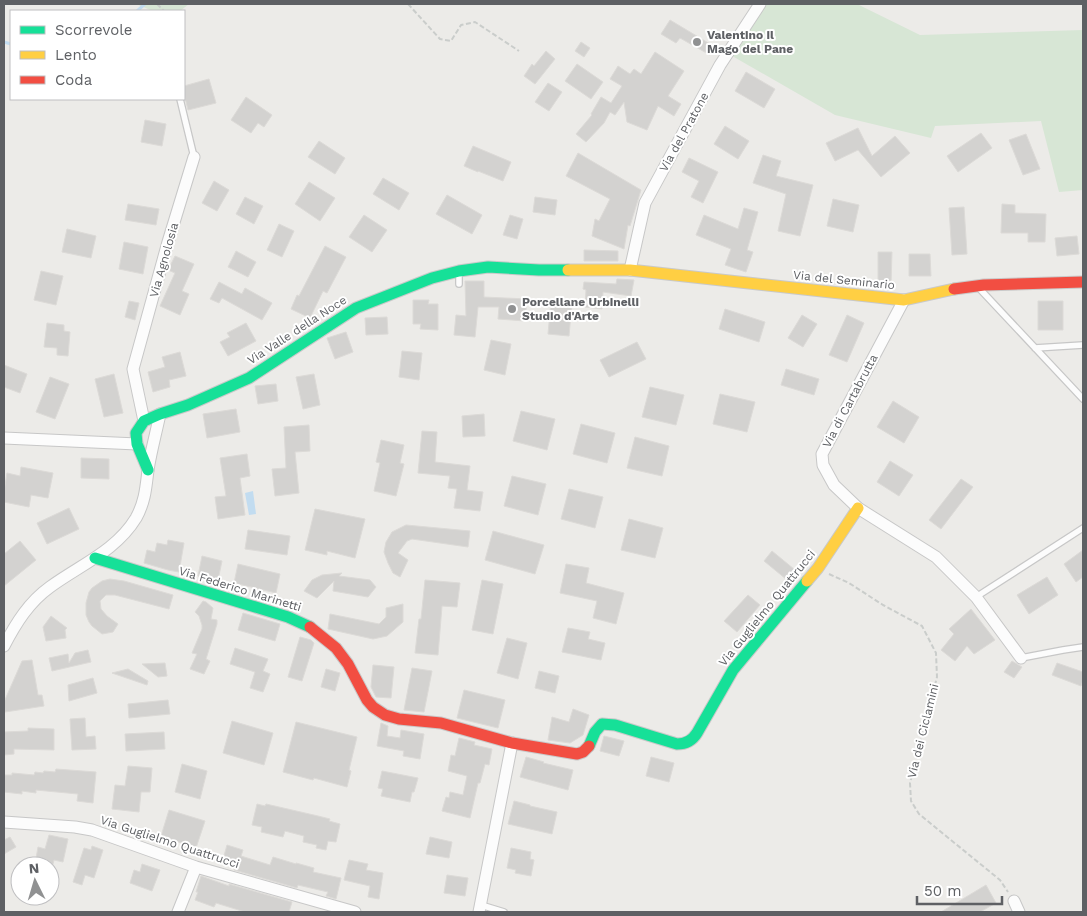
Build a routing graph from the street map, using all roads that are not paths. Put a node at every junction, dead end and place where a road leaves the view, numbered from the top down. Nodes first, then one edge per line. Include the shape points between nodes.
1 (760, 4) edge
2 (180, 100) edge
3 (194, 157) joint
4 (630, 270) junction
5 (460, 271) junction
6 (1083, 282) edge
7 (459, 284) dead end
8 (977, 286) junction
9 (904, 300) junction
10 (1083, 345) edge
11 (1035, 348) junction
12 (1083, 399) edge
13 (160, 414) junction
14 (144, 421) junction
15 (4, 438) edge
16 (138, 444) junction
17 (148, 470) junction
18 (858, 508) junction
19 (1083, 528) edge
20 (95, 558) junction
21 (976, 597) junction
22 (4, 646) edge
23 (1083, 648) edge
24 (1021, 658) joint
25 (512, 743) junction
26 (4, 822) edge
27 (196, 867) junction
28 (1014, 900) road end
29 (480, 908) edge
30 (178, 912) edge
31 (354, 912) edge
32 (504, 912) edge
33 (1019, 912) edge

1 - 4 street, Via del Pratone via 720,65 645,203
2 - 3 lane, Via Agnolosia
3 - 14 street, Via Agnolosia via 133,369
4 - 5 street, Via Valle della Noce via 488,267
4 - 9 street, Via del Seminario
5 - 7 lane
5 - 13 street, Via Valle della Noce via 432,278 356,308 249,378 188,406
6 - 8 street, Via del Seminario
8 - 9 street, Via del Seminario
8 - 11 lane
9 - 18 street, Via di Cartabrutta via 822,454 823,465 834,485
10 - 11 lane
11 - 12 lane
13 - 14 street, Via Valle della Noce
13 - 17 street
14 - 16 street via 136,433
15 - 16 street
16 - 17 street
17 - 20 street via 144,499 136,518 116,542
18 - 21 street, Via di Cartabrutta via 936,558
18 - 25 street, Via Guglielmo Quattrucci via 818,568 733,670 690,742 677,744 606,723 598,726 589,747 582,753
19 - 21 lane
20 - 22 street via 50,587 28,606
20 - 25 street, Via Federico Marinetti via 303,623 339,652 367,700 384,715 441,723
21 - 24 street, Via di Cartabrutta
23 - 24 lane, Via di Cartabrutta
25 - 29 street
26 - 27 street, Via Guglielmo Quattrucci via 88,829
27 - 30 street
27 - 31 street, Via Guglielmo Quattrucci
28 - 33 street
29 - 32 lane

